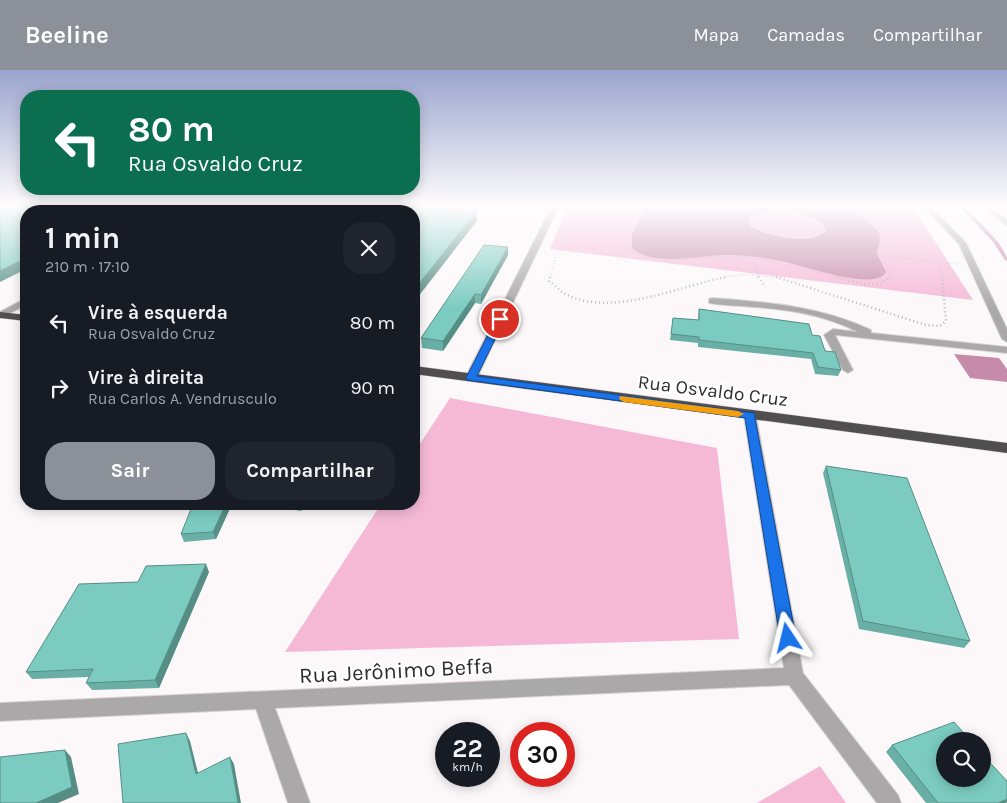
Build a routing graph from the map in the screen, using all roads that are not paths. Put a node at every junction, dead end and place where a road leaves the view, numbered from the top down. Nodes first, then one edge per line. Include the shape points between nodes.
1 (539, 240) edge
2 (959, 240) edge
3 (712, 301) dead end
4 (20, 304) edge
5 (0, 315) edge
6 (20, 317) edge
7 (873, 335) junction
8 (1007, 339) edge
9 (1007, 350) edge
10 (848, 370) dead end
11 (420, 371) edge
12 (471, 378) junction
13 (750, 416) junction
14 (1007, 448) edge
15 (794, 676) junction
16 (262, 700) junction
17 (0, 712) edge
18 (299, 803) edge
19 (890, 803) edge

1 - 12 street
2 - 8 street
3 - 7 street via 813,310
4 - 5 street
5 - 6 highway
7 - 9 street
7 - 10 street via 830,333
11 - 12 highway, Rua Osvaldo Cruz
12 - 13 highway, Rua Osvaldo Cruz
13 - 14 highway, Rua Osvaldo Cruz
13 - 15 street
15 - 16 street, Rua Jerônimo Beffa
15 - 19 street
16 - 17 street, Rua Jerônimo Beffa
16 - 18 street

